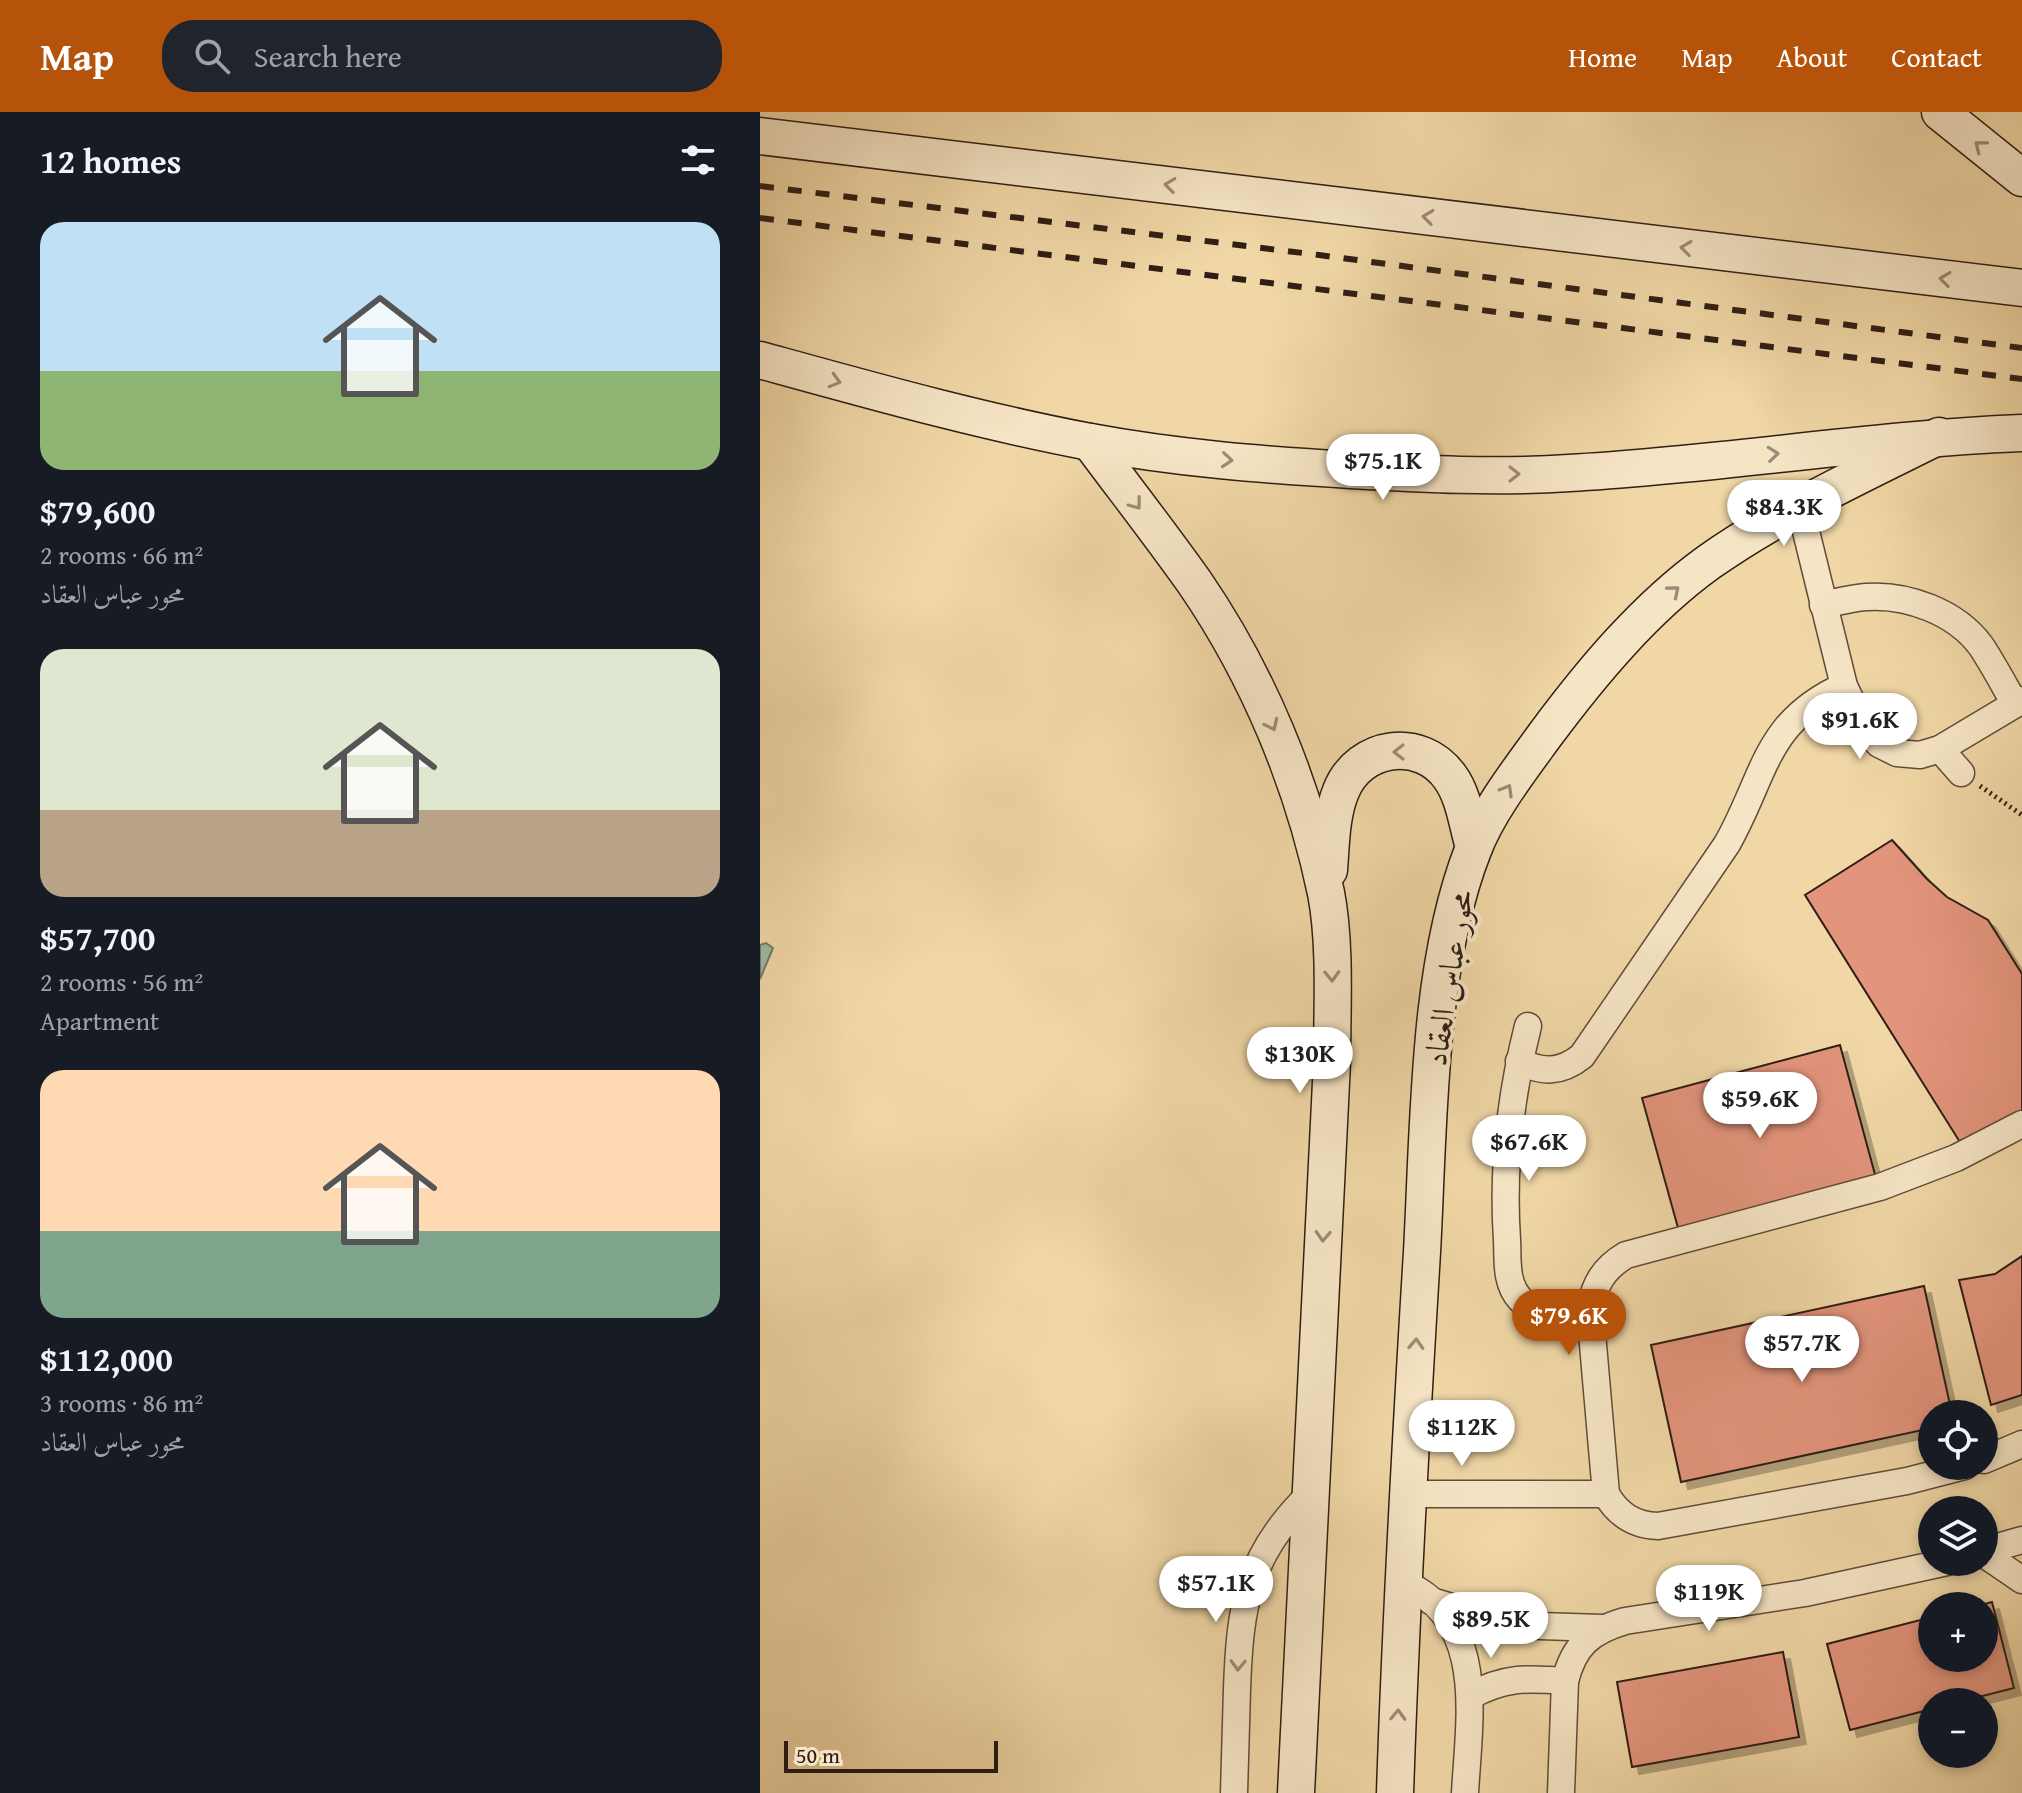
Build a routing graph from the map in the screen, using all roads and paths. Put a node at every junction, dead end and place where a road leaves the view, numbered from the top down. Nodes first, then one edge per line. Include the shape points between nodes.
1 (800, 112) edge
2 (1940, 112) edge
3 (760, 129) edge
4 (760, 136) edge
5 (2022, 178) edge
6 (2022, 288) edge
7 (760, 360) edge
8 (2022, 433) edge
9 (1939, 436) junction
10 (1090, 442) junction
11 (1800, 507) junction
12 (1823, 605) junction
13 (1844, 686) junction
14 (2019, 702) edge
15 (1940, 749) junction
16 (1961, 773) joint
17 (2022, 815) edge
18 (1474, 847) junction
19 (1326, 896) junction
20 (1528, 1026) dead end
21 (1519, 1061) junction
22 (2022, 1124) edge
23 (1590, 1310) junction
24 (2022, 1444) edge
25 (1998, 1454) edge
26 (1918, 1478) edge
27 (1407, 1494) junction
28 (1606, 1494) junction
29 (1309, 1495) junction
30 (2022, 1540) edge
31 (1998, 1548) edge
32 (1998, 1562) edge
33 (1918, 1568) edge
34 (2022, 1580) edge
35 (1416, 1592) junction
36 (1602, 1628) junction
37 (1565, 1681) junction
38 (1470, 1696) junction
39 (1234, 1793) edge
40 (1296, 1793) edge
41 (1395, 1793) edge
42 (1465, 1793) edge
43 (1561, 1793) edge

1 - 3 main road
5 -> 2 main road
6 -> 4 main road
7 -> 10 main road
8 - 9 main road
10 -> 9 main road via 1305,468 1567,474
9 - 11 main road, محور عباس العقاد
10 -> 19 main road via 1196,584 1242,661 1278,736 1306,815
11 - 12 street
18 -> 11 main road, محور عباس العقاد via 1515,777 1565,708 1654,608 1708,563
12 - 13 street
12 - 14 street via 1878,597 1947,615 1980,645
13 - 15 street via 1864,728 1879,744 1897,753 1920,755
13 - 21 street via 1806,707 1773,744 1727,844 1582,1056 1560,1070 1545,1071
14 - 15 street
15 - 16 street
16 - 17 path
18 -> 19 main road via 1459,792 1443,768 1404,750 1373,756 1354,770 1341,790
27 -> 18 main road, محور عباس العقاد via 1435,1026 1457,900
19 -> 29 main road via 1332,1062
20 - 21 street
21 - 23 street via 1504,1183 1510,1283 1521,1300 1538,1309
22 - 23 street via 1956,1158 1880,1187 1626,1255 1598,1281
23 - 28 street
24 - 25 street
26 - 28 street via 1658,1526 1622,1515
27 - 28 street
27 - 35 main road, محور عباس العقاد
29 -> 39 street via 1267,1546 1243,1607
29 - 40 main road
30 - 31 street
32 - 34 street
33 - 36 street
35 - 36 street via 1512,1625
35 - 38 street via 1446,1618 1458,1637
41 -> 35 main road, محور عباس العقاد
36 - 37 street via 1582,1644
37 - 38 street via 1510,1679
37 - 43 street
38 - 42 street

